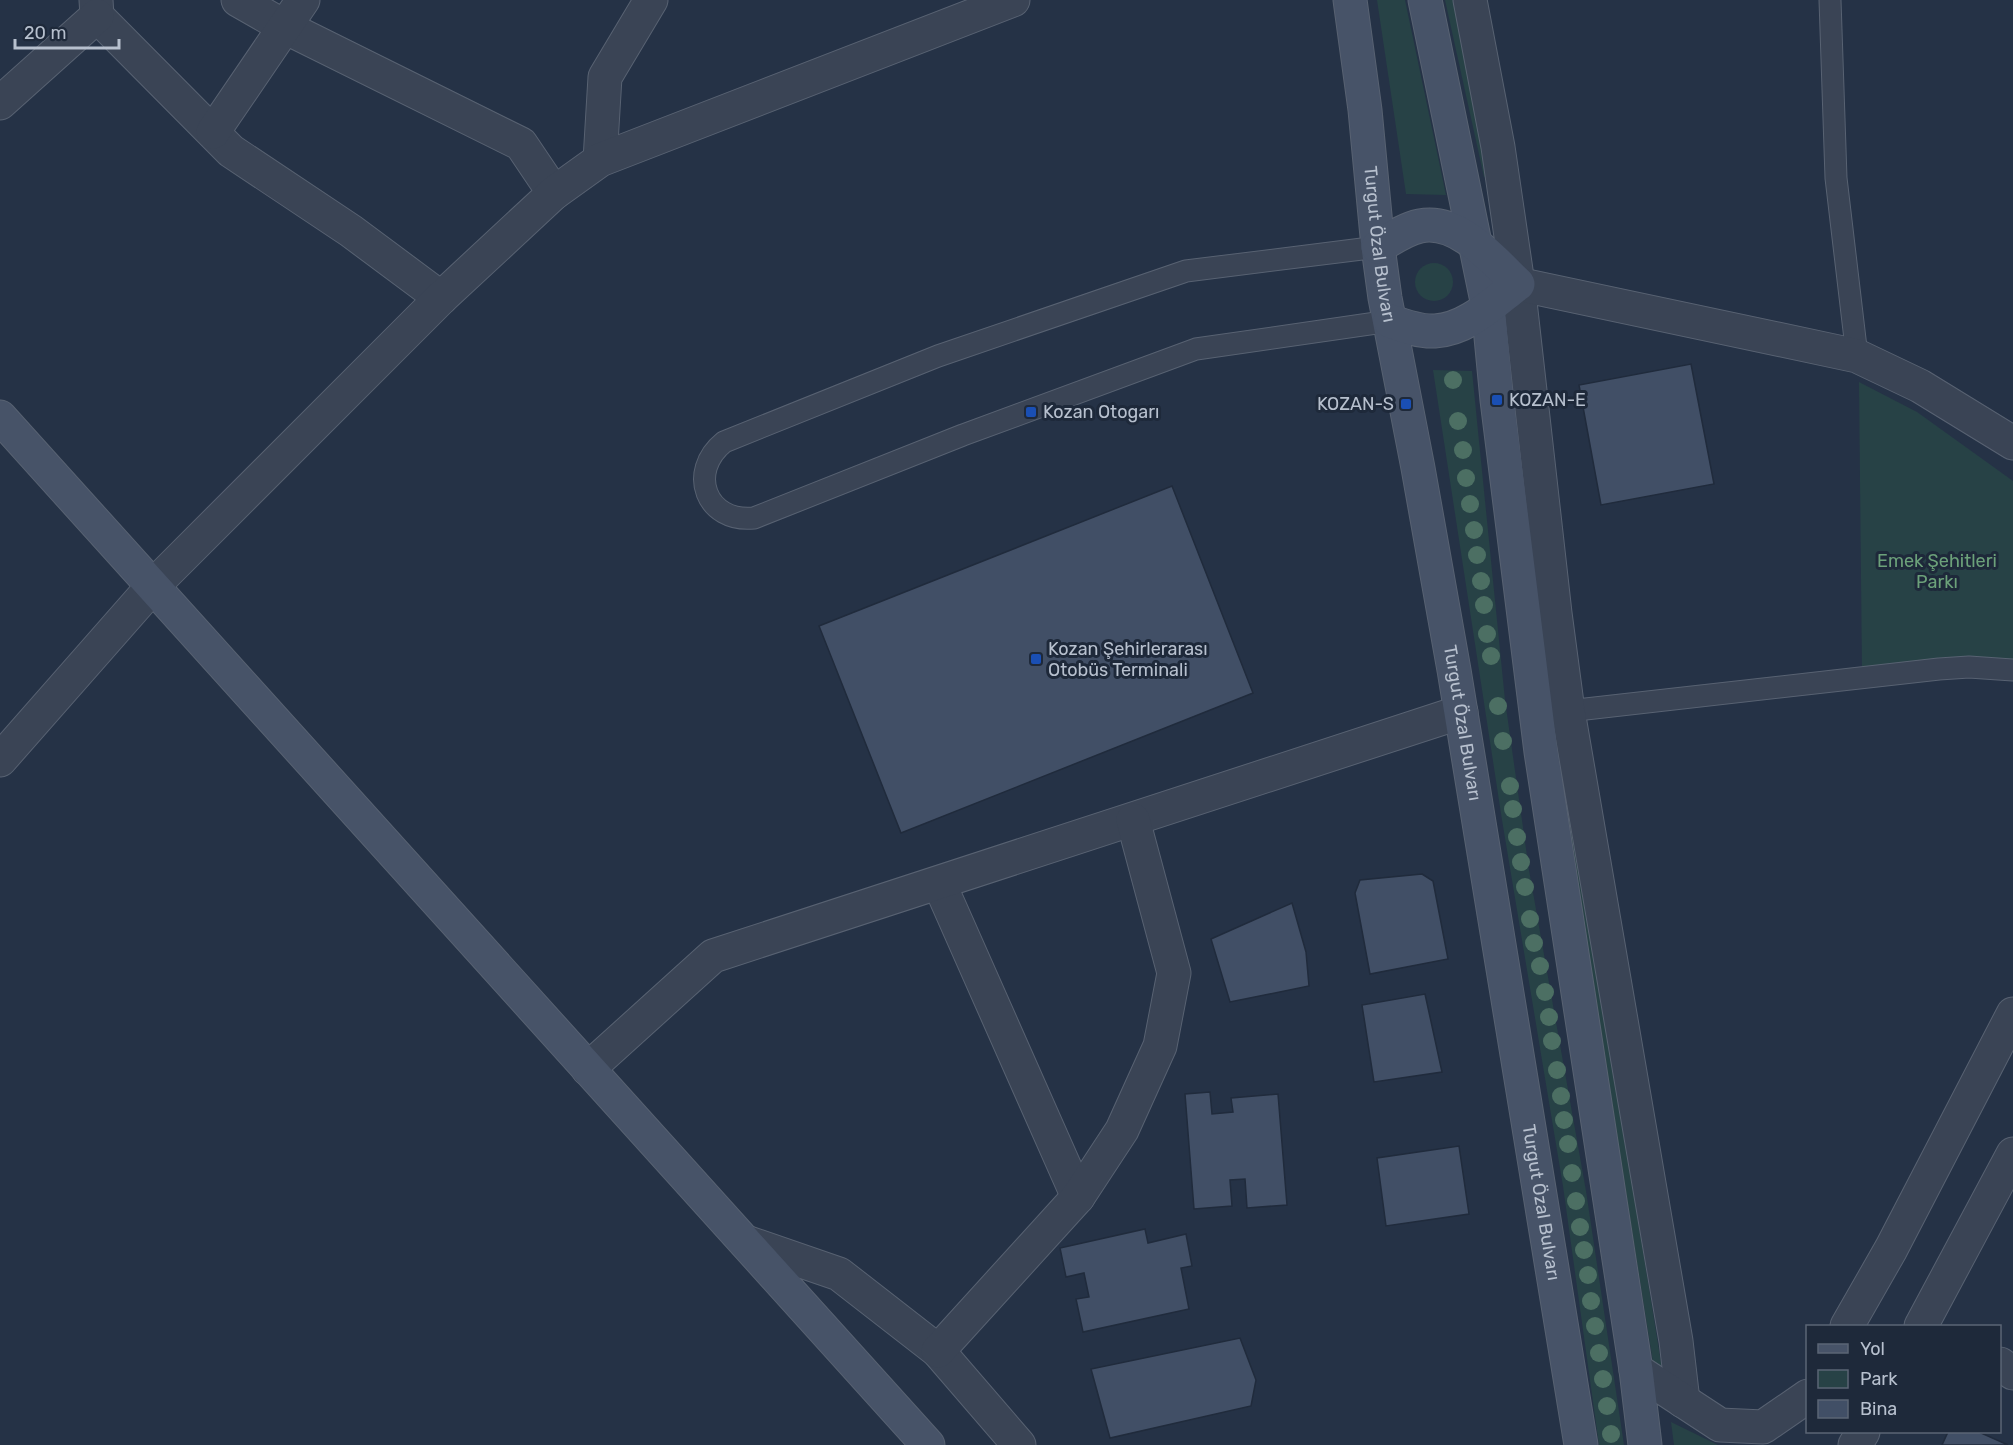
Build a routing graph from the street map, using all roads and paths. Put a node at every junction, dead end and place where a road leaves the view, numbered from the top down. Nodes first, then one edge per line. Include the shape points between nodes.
1 (238, 0) edge
2 (303, 0) edge
3 (651, 0) edge
4 (1013, 0) edge
5 (1350, 0) edge
6 (1425, 0) edge
7 (1470, 0) edge
8 (1830, 0) edge
9 (96, 8) edge
10 (285, 27) junction
11 (0, 103) edge
12 (213, 132) junction
13 (600, 160) junction
14 (554, 193) junction
15 (1476, 245) junction
16 (1378, 247) junction
17 (1518, 284) junction
18 (441, 298) junction
19 (1488, 306) junction
20 (1390, 321) junction
21 (1857, 356) junction
22 (0, 417) edge
23 (2013, 443) edge
24 (153, 586) junction
25 (2013, 670) edge
26 (1568, 711) junction
27 (1461, 712) junction
28 (0, 760) edge
29 (1133, 820) junction
30 (939, 882) junction
31 (2013, 1014) edge
32 (588, 1069) junction
33 (2013, 1154) edge
34 (1078, 1197) junction
35 (746, 1242) junction
36 (1929, 1323) edge
37 (1848, 1325) edge
38 (938, 1351) junction
39 (1636, 1370) junction
40 (1806, 1397) edge
41 (1683, 1401) junction
42 (927, 1445) edge
43 (1019, 1445) edge
44 (1581, 1445) edge
45 (1645, 1445) edge

1 - 10 street
2 - 10 street
3 - 13 street via 605,77
4 - 13 street
5 - 16 main road, Turgut Özal Bulvarı
6 - 15 main road
7 - 17 street via 1498,147
8 - 21 lane via 1836,178
9 - 11 street
9 - 12 street
10 - 12 street
10 - 14 street via 521,144
12 - 18 street via 231,151 351,231
13 - 14 street
14 - 18 street
15 - 16 main road via 1448,226 1422,225
15 - 17 main road
15 - 19 main road
16 - 20 main road, Turgut Özal Bulvarı
16 - 20 lane via 1186,271 938,356 724,442 707,462 705,486 709,498 724,513 754,518 1196,349
17 - 19 main road
17 - 21 street
17 - 26 street
18 - 24 street
19 - 20 main road via 1469,321 1434,331
19 - 39 main road via 1541,752
20 - 27 main road, Turgut Özal Bulvarı
21 - 23 street via 1920,386
22 - 24 main road
24 - 28 street
24 - 32 main road
25 - 26 lane via 1939,669
26 - 41 street
27 - 29 street
27 - 44 main road, Turgut Özal Bulvarı
29 - 30 street
29 - 34 street via 1174,973 1160,1046 1122,1130
30 - 32 street via 712,956
30 - 34 street
31 - 37 street
32 - 35 main road
33 - 36 street
34 - 38 street
35 - 38 street via 839,1274
35 - 42 main road
38 - 43 street
39 - 41 street
39 - 45 main road
40 - 41 street via 1762,1427 1719,1425

